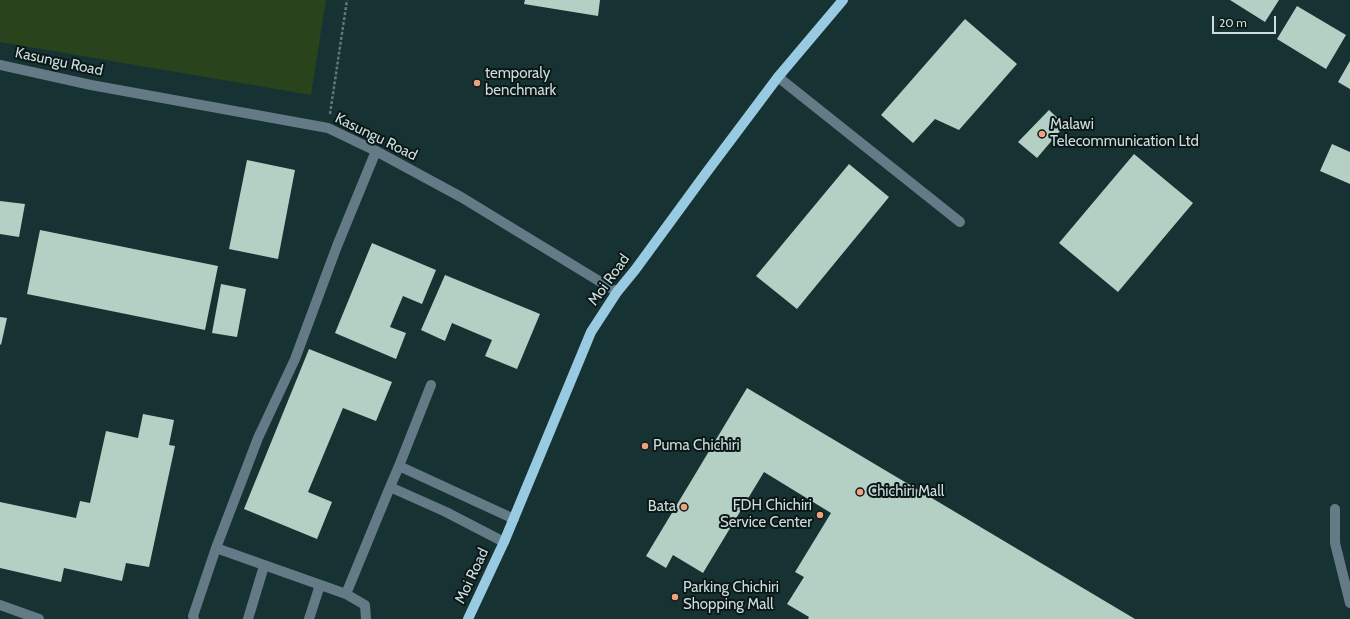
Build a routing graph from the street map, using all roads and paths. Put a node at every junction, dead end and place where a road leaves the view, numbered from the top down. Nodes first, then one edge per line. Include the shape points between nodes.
1 (347, 0) edge
2 (843, 0) edge
3 (0, 65) edge
4 (778, 77) junction
5 (328, 128) junction
6 (376, 151) junction
7 (960, 222) dead end
8 (617, 292) junction
9 (431, 385) dead end
10 (399, 466) junction
11 (390, 487) junction
12 (1335, 509) dead end
13 (514, 519) junction
14 (504, 542) junction
15 (216, 548) junction
16 (264, 566) junction
17 (320, 585) junction
18 (346, 594) junction
19 (1350, 604) edge
20 (0, 605) edge
21 (39, 619) edge
22 (194, 619) edge
23 (248, 619) edge
24 (309, 619) edge
25 (366, 619) edge
26 (468, 619) edge

1 - 5 path
2 - 4 main road, Moi Road
3 - 5 street, Kasungu Road via 107,88
4 - 7 street
4 - 8 main road, Moi Road
5 - 6 street, Kasungu Road
6 - 8 street, Kasungu Road via 461,197
6 - 15 street via 295,359 258,438
8 - 13 main road, Moi Road via 591,332
9 - 10 street
10 - 11 street
10 - 13 street
11 - 14 street
11 - 18 street
12 - 19 street via 1335,543
13 - 14 main road, Moi Road
14 - 26 main road, Moi Road
15 - 16 street
15 - 22 street
16 - 17 street
16 - 23 street
17 - 18 street
17 - 24 street
18 - 25 street via 365,605
20 - 21 street

